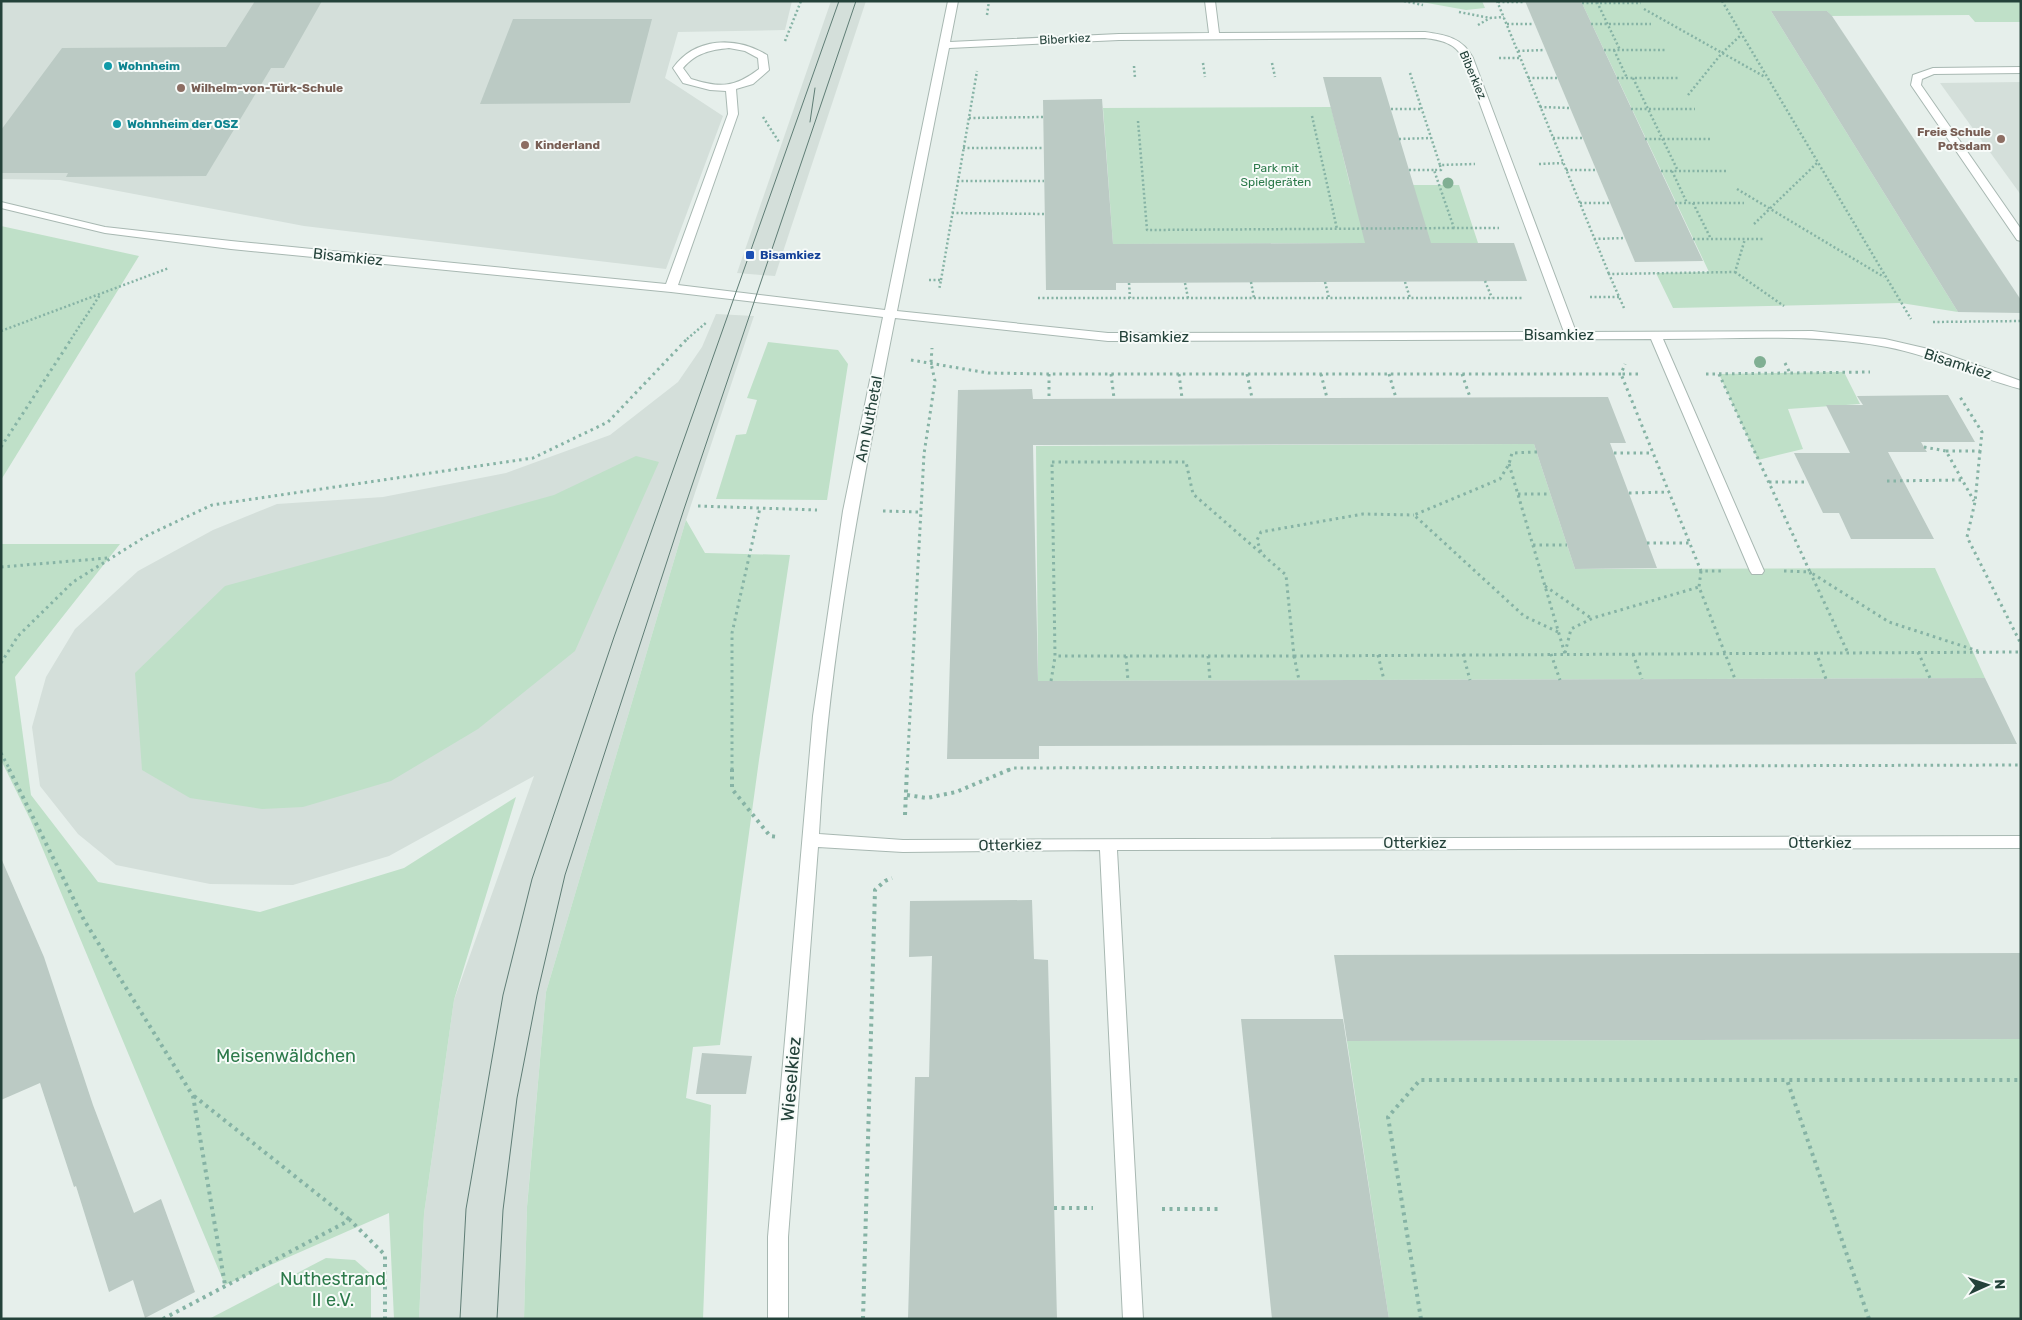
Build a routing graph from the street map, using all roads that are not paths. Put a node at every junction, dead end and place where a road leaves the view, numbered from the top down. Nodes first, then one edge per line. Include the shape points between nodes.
1 (953, 1) edge
2 (1210, 1) edge
3 (1216, 37) junction
4 (945, 45) junction
5 (2021, 70) edge
6 (731, 87) junction
7 (1, 205) edge
8 (2021, 238) edge
9 (671, 288) junction
10 (890, 314) junction
11 (1571, 335) junction
12 (1655, 335) junction
13 (2021, 385) edge
14 (1757, 571) dead end
15 (810, 840) junction
16 (2021, 842) edge
17 (1108, 844) junction
18 (778, 1319) edge
19 (1133, 1319) edge

1 - 4 street, Am Nuthetal
2 - 3 street
3 - 4 street, Biberkiez via 1119,37
3 - 11 street, Biberkiez via 1425,35 1454,41 1465,49
4 - 10 street, Am Nuthetal
5 - 8 street via 1933,71 1917,77 1916,85
6 - 6 street via 749,82 764,70 763,57 748,48 729,45 702,48 687,56 678,68 687,81 707,87
6 - 9 street via 733,114
7 - 9 street, Bisamkiez via 115,231
9 - 10 street, Bisamkiez
10 - 11 street, Bisamkiez via 1108,337
10 - 15 street, Am Nuthetal via 850,511 812,786
11 - 12 street, Bisamkiez
12 - 13 street, Bisamkiez via 1812,334 1885,343 1934,354
12 - 14 street
15 - 17 street, Otterkiez via 903,846
15 - 18 street, Wieselkiez via 778,1237
16 - 17 street, Otterkiez
17 - 19 street

